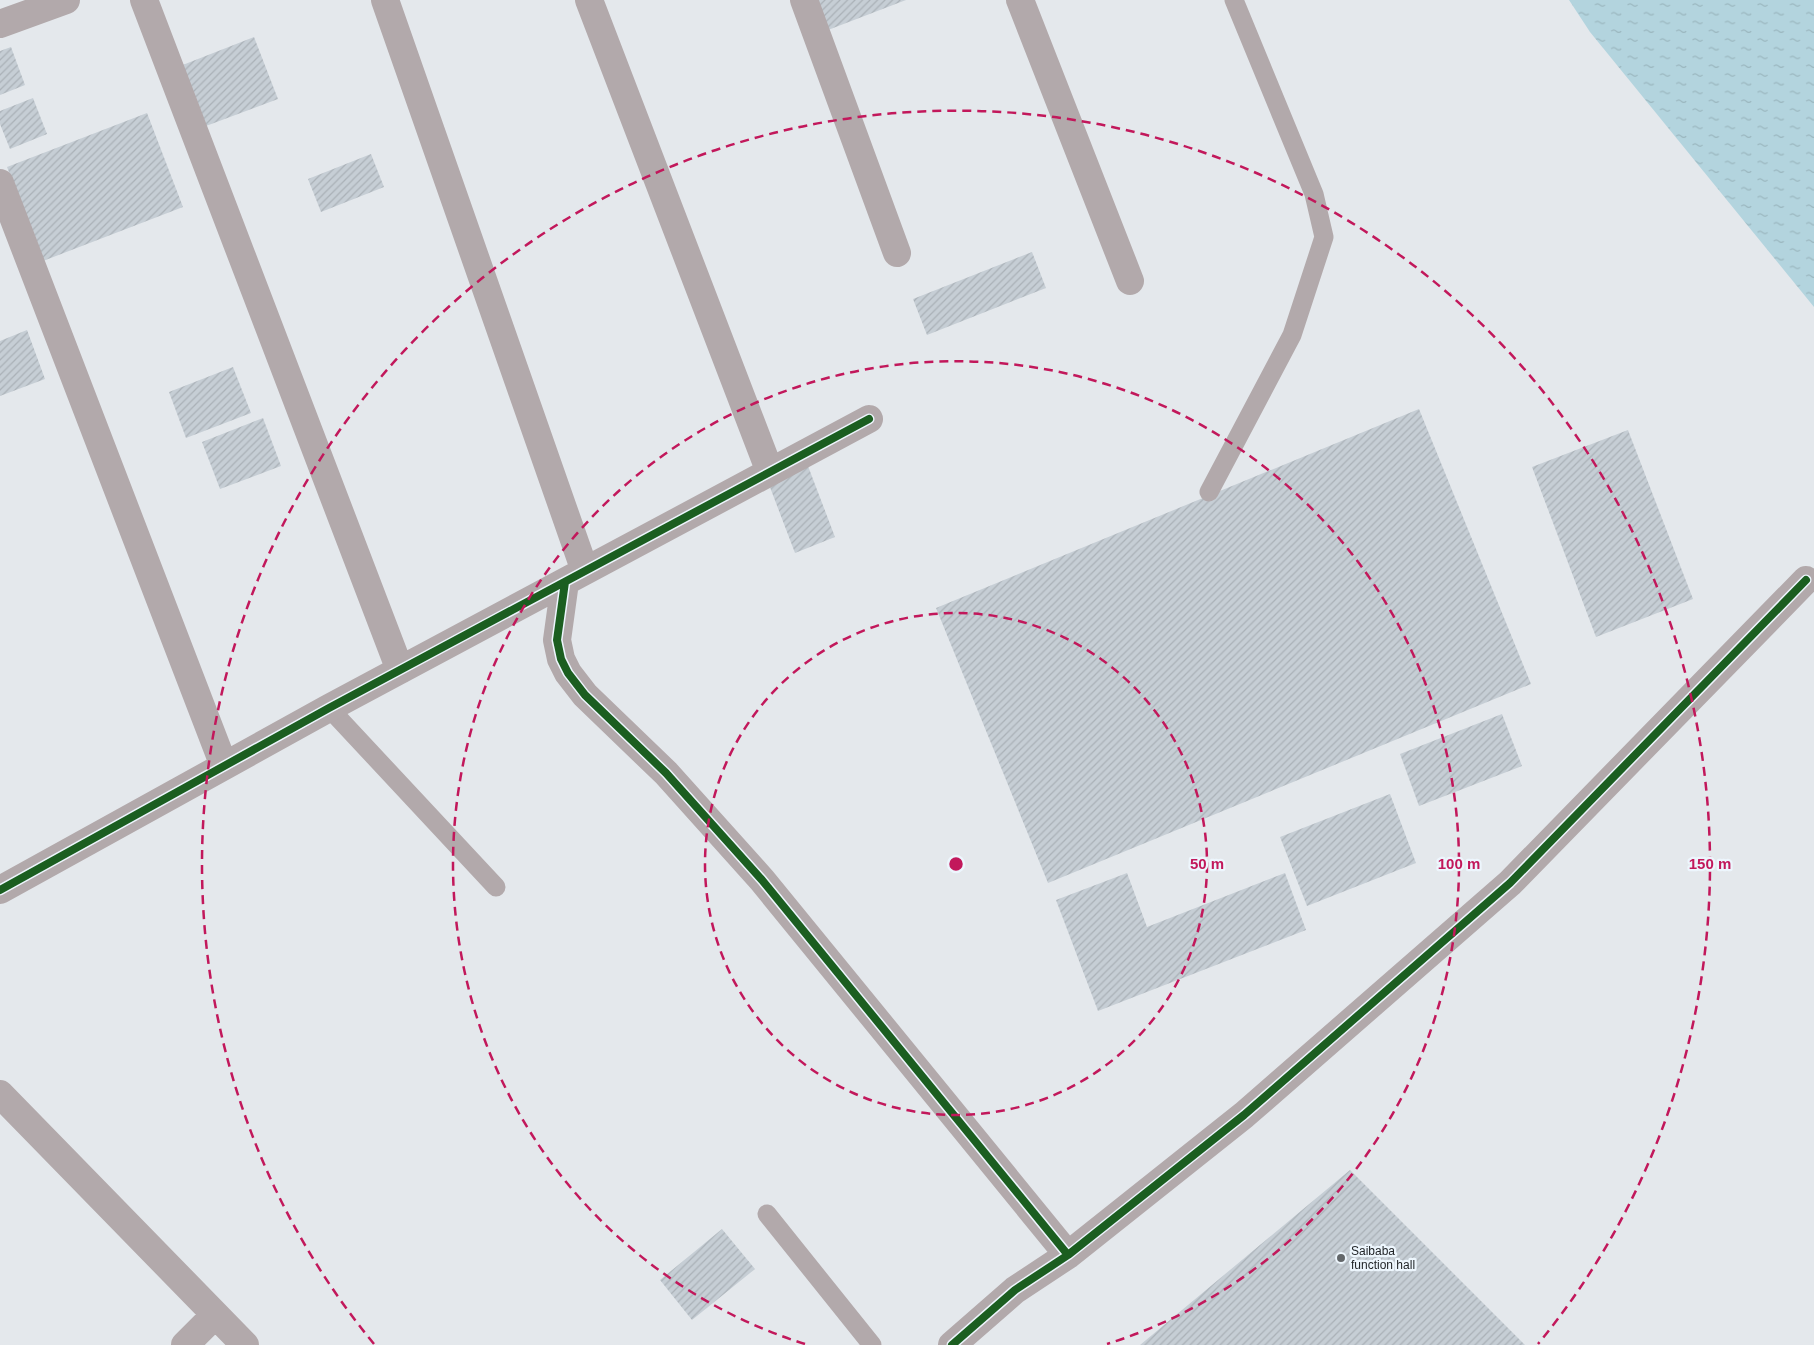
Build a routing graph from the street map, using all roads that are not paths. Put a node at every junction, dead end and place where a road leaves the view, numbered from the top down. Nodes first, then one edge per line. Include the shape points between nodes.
1 (66, 0) edge
2 (144, 0) edge
3 (385, 0) edge
4 (589, 0) edge
5 (804, 0) edge
6 (1020, 0) edge
7 (1234, 0) edge
8 (0, 24) edge
9 (0, 183) edge
10 (897, 254) dead end
11 (1130, 281) dead end
12 (869, 419) dead end
13 (770, 472) junction
14 (1209, 492) dead end
15 (575, 577) junction
16 (1806, 580) dead end
17 (400, 670) junction
18 (329, 708) junction
19 (224, 766) junction
20 (496, 887) dead end
21 (0, 890) edge
22 (0, 1094) edge
23 (767, 1214) dead end
24 (1068, 1255) junction
25 (215, 1315) junction
26 (185, 1345) edge
27 (245, 1345) edge
28 (872, 1345) edge
29 (952, 1345) edge

1 - 8 street
2 - 17 street
3 - 15 street
4 - 13 street
5 - 10 street
6 - 11 street
7 - 14 lane via 1314,194 1324,237 1292,335
9 - 19 street
12 - 13 street
13 - 15 street
15 - 17 street
15 - 24 street via 558,640 560,658 568,673 584,695 666,773 762,880
16 - 24 street via 1510,883 1244,1115
17 - 18 street
18 - 19 street
18 - 20 lane
19 - 21 street
22 - 25 street
23 - 28 lane
24 - 29 street via 1015,1290
25 - 26 street
25 - 27 street

